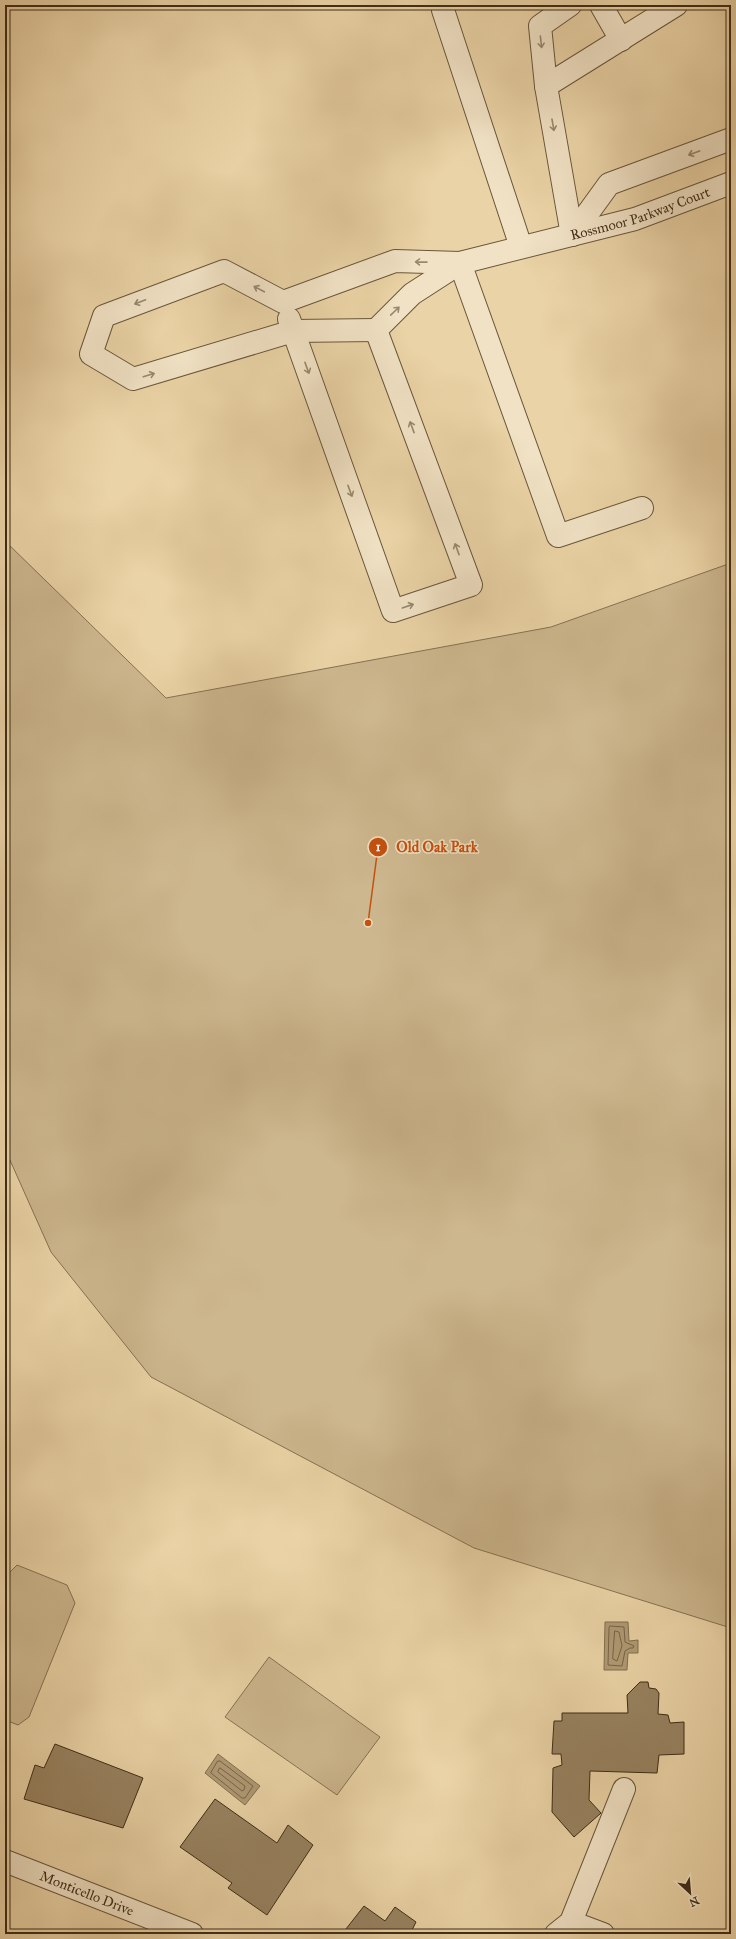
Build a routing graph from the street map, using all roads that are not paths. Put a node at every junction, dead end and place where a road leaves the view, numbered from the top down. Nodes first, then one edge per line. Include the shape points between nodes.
1 (570, 5) edge
2 (601, 5) edge
3 (676, 5) edge
4 (443, 10) dead end
5 (620, 40) junction
6 (546, 86) junction
7 (731, 139) edge
8 (731, 183) edge
9 (572, 235) junction
10 (521, 247) junction
11 (460, 263) junction
12 (283, 302) junction
13 (376, 330) junction
14 (293, 331) junction
15 (642, 508) dead end
16 (624, 1789) dead end
17 (5, 1861) edge
18 (564, 1928) edge
19 (192, 1934) edge
20 (603, 1934) edge

1 -> 6 street via 540,26
2 - 5 street
3 - 5 street
4 - 10 street
5 - 6 street
6 -> 9 street
7 -> 9 street, Rossmoor Parkway Court via 609,184
8 - 9 street, Rossmoor Parkway Court via 635,219
9 - 10 street
10 - 11 street
11 -> 12 street via 395,261
13 -> 11 street via 412,294
11 - 15 street via 558,536
12 - 14 street
12 -> 14 street via 224,271 104,316 91,354 133,379
13 - 14 street
14 -> 13 street via 393,612 471,585
16 - 18 street
17 - 19 street, Monticello Drive
18 - 20 street

